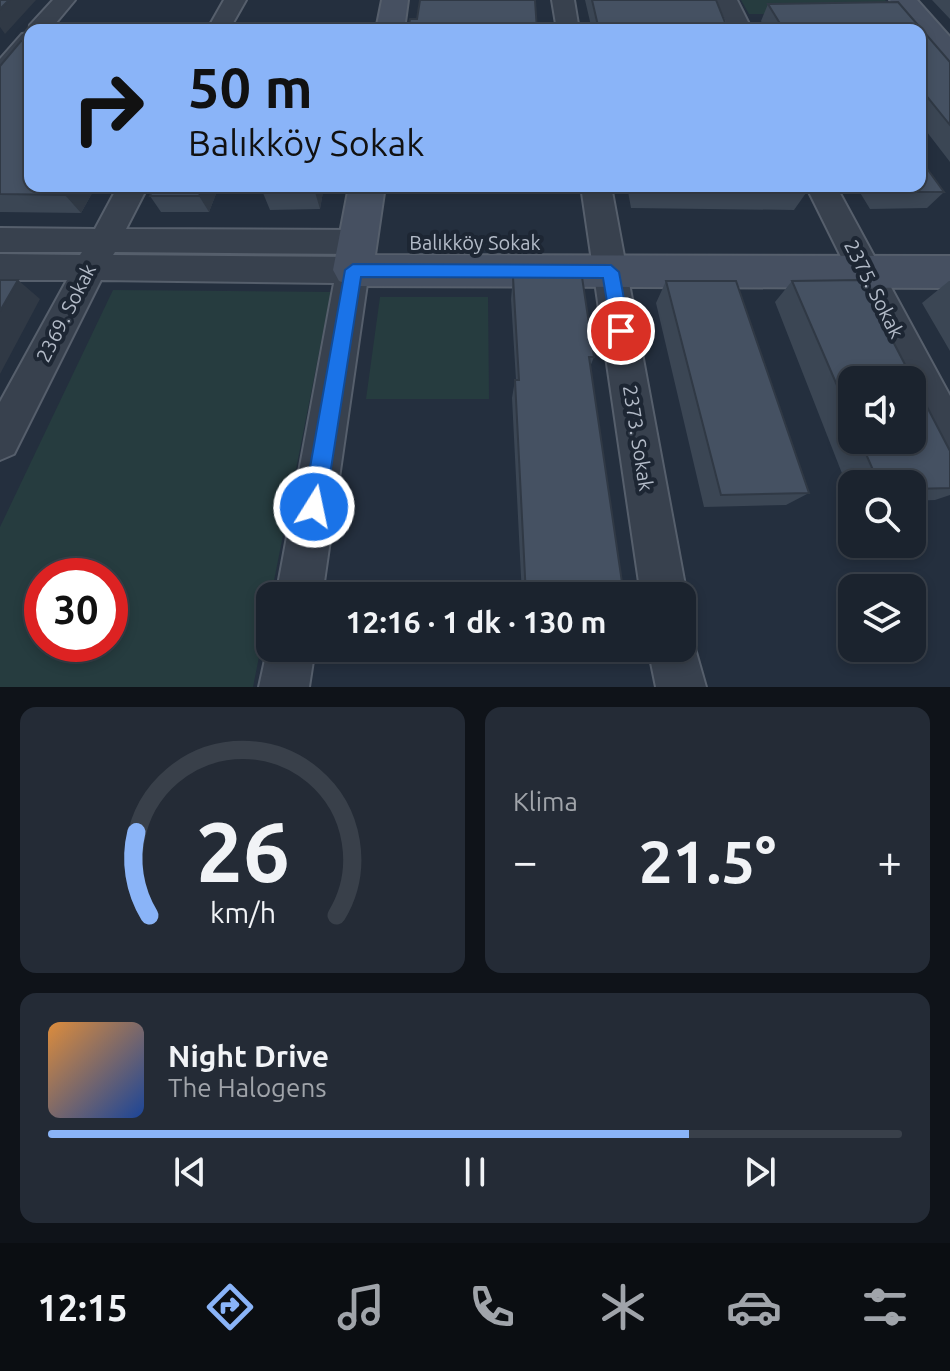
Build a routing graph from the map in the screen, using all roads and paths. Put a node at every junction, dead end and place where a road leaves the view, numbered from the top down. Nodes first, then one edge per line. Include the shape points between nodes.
1 (64, 0) edge
2 (235, 0) edge
3 (395, 0) edge
4 (563, 0) edge
5 (726, 0) edge
6 (903, 0) edge
7 (43, 24) edge
8 (221, 24) edge
9 (391, 24) edge
10 (567, 24) edge
11 (738, 24) edge
12 (924, 24) edge
13 (926, 27) edge
14 (24, 46) edge
15 (950, 55) edge
16 (0, 74) edge
17 (130, 192) edge
18 (366, 192) edge
19 (597, 192) edge
20 (824, 192) edge
21 (0, 240) edge
22 (950, 241) edge
23 (96, 254) junction
24 (356, 256) junction
25 (608, 258) junction
26 (858, 258) junction
27 (0, 267) edge
28 (950, 272) edge
29 (950, 435) edge
30 (0, 441) edge
31 (301, 582) edge
32 (662, 582) edge
33 (288, 662) edge
34 (676, 662) edge
35 (284, 687) edge
36 (681, 687) edge

1 - 7 street
2 - 8 street
3 - 9 street
4 - 10 street
5 - 11 street
6 - 12 street
13 - 15 street
14 - 16 street
17 - 23 street, 2369. Sokak
18 - 24 street
19 - 25 street, 2373. Sokak
20 - 26 street, 2375. Sokak
21 - 23 street, Balıkköy Sokak
22 - 26 street, Balıkköy Sokak
23 - 24 street, Balıkköy Sokak
23 - 27 street, Balıkköy Sokak
23 - 30 street, 2369. Sokak
24 - 25 street, Balıkköy Sokak
24 - 31 street
25 - 26 street, Balıkköy Sokak
25 - 32 street, 2373. Sokak
26 - 28 street, Balıkköy Sokak
26 - 29 street, 2375. Sokak
33 - 35 street
34 - 36 street

